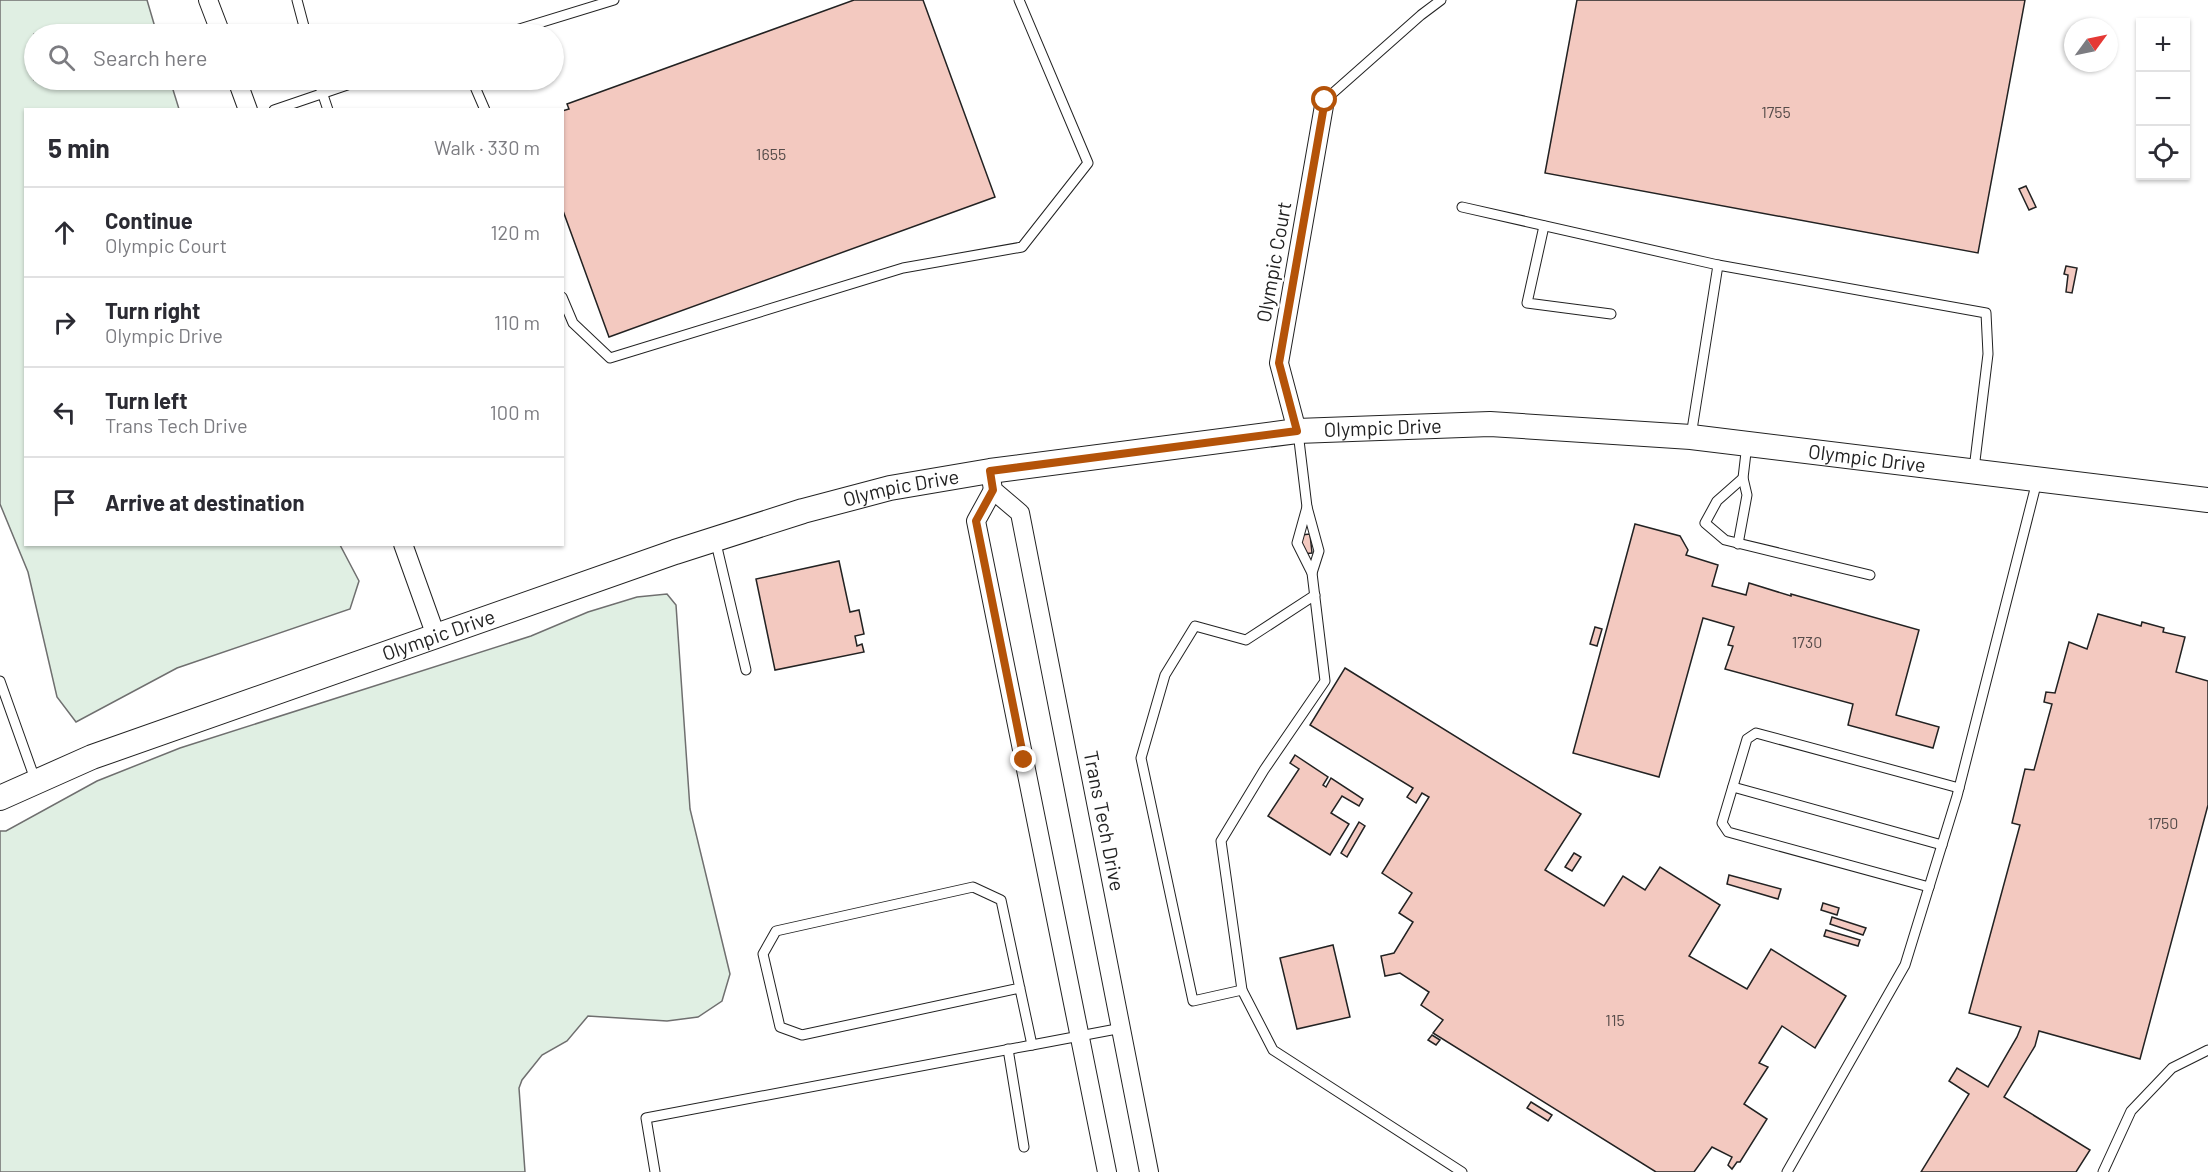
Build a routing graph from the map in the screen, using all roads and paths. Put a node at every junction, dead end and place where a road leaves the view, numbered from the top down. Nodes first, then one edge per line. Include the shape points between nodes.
1 (208, 0) edge
2 (297, 0) edge
3 (614, 0) edge
4 (1019, 0) edge
5 (1441, 0) edge
6 (217, 24) edge
7 (303, 24) edge
8 (536, 24) edge
9 (241, 90) edge
10 (321, 90) edge
11 (331, 90) edge
12 (476, 90) edge
13 (322, 93) junction
14 (1325, 100) joint
15 (247, 108) edge
16 (280, 108) edge
17 (327, 108) edge
18 (483, 108) edge
19 (1462, 207) dead end
20 (1544, 226) junction
21 (1718, 266) junction
22 (564, 302) edge
23 (1611, 314) dead end
24 (1297, 431) junction
25 (1691, 437) junction
26 (1747, 444) junction
27 (1974, 472) junction
28 (1743, 478) junction
29 (2037, 479) junction
30 (992, 481) junction
31 (2208, 500) edge
32 (1307, 507) junction
33 (715, 539) junction
34 (1738, 544) junction
35 (404, 546) edge
36 (1312, 573) junction
37 (1870, 575) dead end
38 (1315, 595) junction
39 (436, 636) junction
40 (746, 670) dead end
41 (0, 681) edge
42 (36, 782) junction
43 (1733, 787) junction
44 (1959, 788) junction
45 (0, 798) edge
46 (1942, 845) junction
47 (1929, 887) junction
48 (1020, 988) junction
49 (1242, 990) junction
50 (1122, 1028) junction
51 (1081, 1035) junction
52 (1032, 1045) junction
53 (1008, 1049) junction
54 (2208, 1050) edge
55 (1024, 1147) dead end
56 (655, 1172) edge
57 (1107, 1172) edge
58 (1149, 1172) edge
59 (1462, 1172) edge
60 (1787, 1172) edge
61 (2103, 1172) edge

1 - 6 street
2 - 7 lane
3 - 8 lane
4 - 22 lane via 1088,163 1022,247 903,268 610,358 573,323
5 - 14 lane
9 - 15 street
10 - 13 lane
11 - 13 lane
12 - 18 lane
13 - 16 lane
13 - 17 lane
14 - 24 street, Olympic Court via 1279,363
19 - 20 lane
20 - 21 lane
20 - 23 lane via 1527,303
21 - 25 lane
21 - 27 lane via 1986,313 1988,354
24 - 25 street, Olympic Drive via 1490,424
24 - 30 street, Olympic Drive
24 - 32 lane
25 - 26 street, Olympic Drive
26 - 27 street, Olympic Drive
26 - 28 lane
27 - 29 street, Olympic Drive
28 - 34 lane via 1747,495
28 - 34 lane via 1718,501 1705,524 1725,540
29 - 31 street, Olympic Drive
29 - 44 lane
30 - 33 street, Olympic Drive via 890,488
30 - 50 street, Trans Tech Drive via 1020,513
30 - 51 street via 976,521
32 - 36 lane via 1320,551
32 - 36 lane via 1297,543
33 - 39 street, Olympic Drive
33 - 40 lane
34 - 37 lane
35 - 39 street
36 - 38 lane
38 - 49 lane via 1325,681 1221,841
38 - 49 lane via 1246,640 1195,626 1165,675 1141,758 1192,1001
39 - 42 street, Olympic Drive via 92,757
41 - 42 lane
42 - 45 street, Olympic Drive
43 - 44 lane via 1747,739 1756,733
43 - 46 lane
43 - 47 lane via 1722,823 1728,832
44 - 46 lane
46 - 47 lane
47 - 60 lane via 1905,965
48 - 48 lane via 1001,900 973,886 776,931 763,954 780,1027 802,1035
48 - 52 lane
49 - 59 lane via 1273,1050
50 - 51 lane
50 - 58 street, Trans Tech Drive
51 - 52 lane
51 - 57 street
52 - 53 lane
53 - 55 lane
53 - 56 lane via 646,1118
54 - 61 lane via 2172,1068 2131,1111

